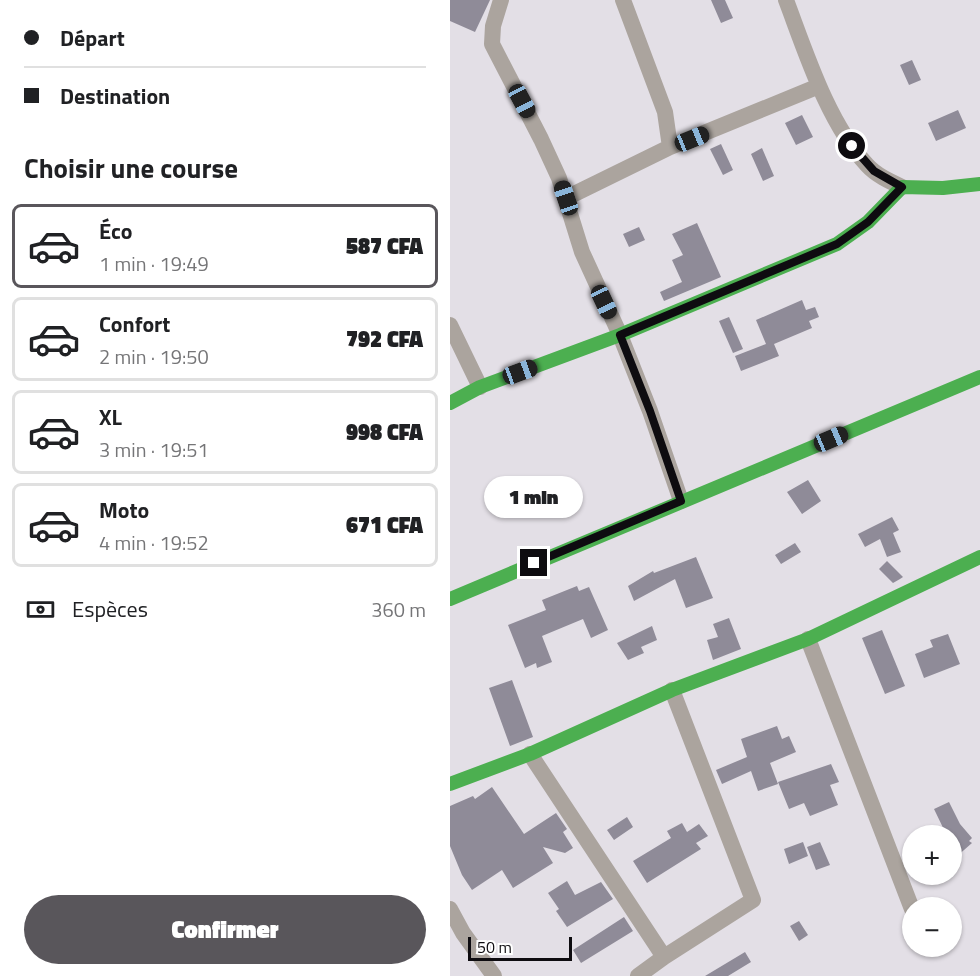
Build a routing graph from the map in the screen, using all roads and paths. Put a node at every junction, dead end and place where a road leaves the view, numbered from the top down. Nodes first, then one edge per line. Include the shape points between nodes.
1 (501, 0) edge
2 (623, 0) edge
3 (786, 0) edge
4 (819, 86) junction
5 (670, 147) junction
6 (980, 184) edge
7 (902, 187) junction
8 (566, 198) junction
9 (450, 325) edge
10 (620, 335) junction
11 (980, 377) edge
12 (480, 387) junction
13 (450, 403) edge
14 (681, 501) junction
15 (980, 557) edge
16 (450, 599) edge
17 (808, 639) junction
18 (672, 690) junction
19 (530, 754) junction
20 (450, 784) edge
21 (907, 897) edge
22 (450, 909) edge
23 (664, 957) junction
24 (494, 976) edge
25 (638, 976) edge

1 - 8 street via 492,44 542,139
2 - 5 street via 665,112
3 - 4 street
4 - 5 street
4 - 7 street via 852,146 868,166
5 - 8 street
6 - 7 street
7 - 10 street via 868,222 837,244
8 - 10 street via 582,252
9 - 12 street
10 - 12 street
10 - 14 street
11 - 14 street
12 - 13 street
14 - 16 street
15 - 17 street
17 - 18 street
17 - 21 street
18 - 19 street
18 - 23 street via 753,900
19 - 20 street
19 - 23 street
22 - 24 street
23 - 25 street

